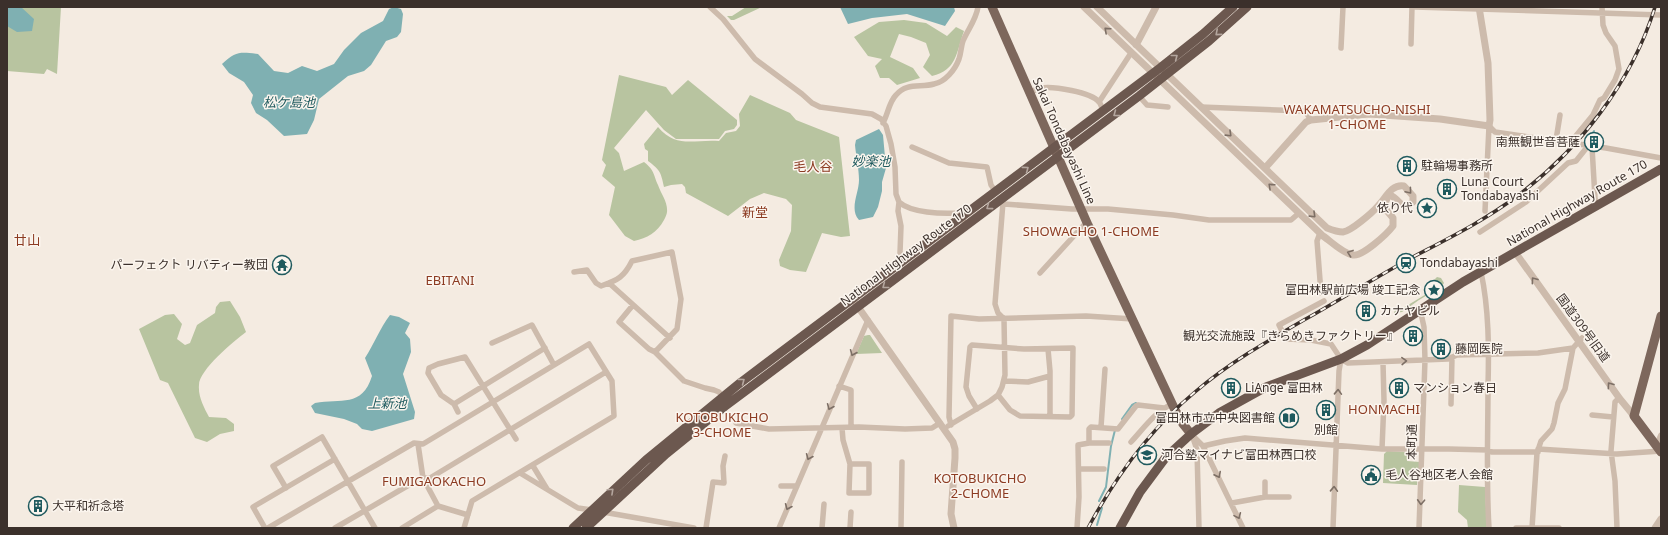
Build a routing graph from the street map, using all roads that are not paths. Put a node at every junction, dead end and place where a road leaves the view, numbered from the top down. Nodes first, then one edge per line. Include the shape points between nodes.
1 (710, 7) edge
2 (978, 7) edge
3 (992, 7) edge
4 (1084, 7) edge
5 (1097, 7) edge
6 (1156, 7) edge
7 (1233, 7) edge
8 (1247, 7) edge
9 (1342, 7) edge
10 (1412, 7) edge
11 (1415, 7) edge
12 (1602, 7) edge
13 (1480, 8) edge
14 (1602, 14) junction
15 (1661, 15) edge
16 (1411, 44) dead end
17 (1136, 45) junction
18 (1341, 48) dead end
19 (1131, 52) junction
20 (1160, 74) junction
21 (1029, 93) junction
22 (1139, 96) junction
23 (1101, 106) junction
24 (1168, 106) dead end
25 (1201, 108) junction
26 (1560, 116) dead end
27 (1311, 120) junction
28 (883, 123) junction
29 (1489, 126) junction
30 (1556, 140) junction
31 (1570, 143) junction
32 (1588, 146) junction
33 (912, 147) dead end
34 (1053, 148) junction
35 (1057, 157) junction
36 (1661, 158) edge
37 (1265, 168) junction
38 (1661, 169) edge
39 (1001, 198) junction
40 (899, 202) junction
41 (1381, 206) junction
42 (1597, 206) junction
43 (1081, 210) junction
44 (1485, 211) dead end
45 (1300, 213) junction
46 (964, 221) junction
47 (1088, 225) junction
48 (1480, 232) dead end
49 (1320, 233) junction
50 (1515, 252) junction
51 (904, 261) junction
52 (574, 272) dead end
53 (1481, 272) junction
54 (1040, 273) dead end
55 (609, 283) junction
56 (1321, 293) dead end
57 (1324, 301) dead end
58 (855, 303) junction
59 (634, 305) junction
60 (1420, 309) junction
61 (1661, 316) edge
62 (1004, 318) junction
63 (868, 320) junction
64 (1133, 320) junction
65 (670, 338) junction
66 (1580, 340) junction
67 (492, 343) dead end
68 (545, 348) junction
69 (1005, 348) junction
70 (1573, 348) junction
71 (1048, 349) junction
72 (655, 352) junction
73 (1489, 354) junction
74 (1452, 357) junction
75 (1340, 359) junction
76 (1425, 360) junction
77 (1383, 363) junction
78 (554, 364) junction
79 (1105, 369) dead end
80 (606, 372) junction
81 (1050, 376) junction
82 (1004, 381) junction
83 (483, 386) junction
84 (839, 386) junction
85 (998, 395) junction
86 (1619, 398) junction
87 (725, 400) junction
88 (493, 402) junction
89 (454, 404) junction
90 (1172, 404) junction
91 (1451, 404) dead end
92 (977, 408) junction
93 (1164, 408) junction
94 (458, 412) dead end
95 (1592, 415) dead end
96 (1050, 416) junction
97 (1634, 416) junction
98 (1613, 417) junction
99 (736, 423) dead end
100 (951, 425) junction
101 (942, 426) junction
102 (850, 427) junction
103 (1102, 427) junction
104 (842, 428) junction
105 (510, 429) junction
106 (821, 429) junction
107 (1191, 434) junction
108 (1661, 435) edge
109 (516, 440) dead end
110 (1131, 442) dead end
111 (1089, 443) junction
112 (1109, 443) dead end
113 (418, 444) junction
114 (1336, 445) junction
115 (1203, 446) junction
116 (1382, 449) junction
117 (1423, 449) junction
118 (1488, 450) junction
119 (1538, 450) junction
120 (1659, 450) edge
121 (1611, 453) junction
122 (725, 456) dead end
123 (335, 459) junction
124 (902, 462) dead end
125 (850, 464) junction
126 (533, 466) junction
127 (1079, 469) junction
128 (1104, 469) dead end
129 (520, 473) junction
130 (423, 478) junction
131 (348, 481) junction
132 (1265, 482) dead end
133 (781, 486) dead end
134 (797, 486) junction
135 (286, 488) junction
136 (548, 491) junction
137 (1266, 497) junction
138 (1288, 497) dead end
139 (1232, 503) junction
140 (824, 504) dead end
141 (438, 506) junction
142 (365, 510) junction
143 (591, 510) junction
144 (603, 512) junction
145 (851, 512) dead end
146 (468, 515) junction
147 (1661, 519) edge
148 (267, 528) edge
149 (335, 528) edge
150 (375, 528) edge
151 (402, 528) edge
152 (464, 528) edge
153 (573, 528) edge
154 (586, 528) edge
155 (694, 528) edge
156 (706, 528) edge
157 (779, 528) edge
158 (822, 528) edge
159 (850, 528) edge
160 (901, 528) edge
161 (954, 528) edge
162 (1077, 528) edge
163 (1120, 528) edge
164 (1199, 528) edge
165 (1243, 528) edge
166 (1333, 528) edge
167 (1420, 528) edge
168 (1489, 528) edge
169 (1516, 528) edge
170 (1532, 528) edge
171 (1560, 528) edge
172 (1617, 528) edge
173 (1655, 528) edge

1 - 28 street via 755,59 812,103 820,107 872,114
2 - 28 street via 953,70 933,85 910,86 902,90 896,95
3 - 21 main road, Sakai Tondabayashi Line
19 -> 4 street
5 - 17 street
6 - 17 street
20 -> 7 highway, National Highway Route 170
8 -> 20 highway, National Highway Route 170 via 1209,41
9 - 18 street
10 - 16 street
11 - 13 street
12 - 14 street
13 - 14 street
13 - 29 street via 1488,63
14 - 15 street
14 - 31 street via 1606,33 1615,46 1619,70 1593,115
17 - 20 street
19 - 20 street
19 - 23 street
20 - 22 highway, National Highway Route 170
20 - 23 highway, National Highway Route 170
20 - 25 street
45 -> 20 street
21 - 23 street via 1041,88 1056,88 1091,96
21 - 34 main road, Sakai Tondabayashi Line
22 - 24 street via 1147,105
22 -> 35 highway, National Highway Route 170
23 - 34 highway, National Highway Route 170
25 - 27 street via 1305,111
25 -> 37 street
26 - 30 street
27 - 29 street via 1369,114 1440,119
27 - 37 street via 1306,122
28 - 40 street via 891,144
29 - 30 street via 1495,132
29 - 44 street
30 - 31 street
31 - 32 street
32 - 36 street
32 - 42 street
32 - 48 street via 1576,161 1568,163 1526,202
33 - 39 street via 949,163 987,167 991,185
34 - 35 main road, Sakai Tondabayashi Line
39 -> 34 highway, National Highway Route 170
35 - 39 highway, National Highway Route 170
35 - 43 main road, Sakai Tondabayashi Line
37 -> 41 street via 1327,228 1334,231 1348,230
38 - 42 highway, National Highway Route 170
39 - 43 street
39 - 46 highway, National Highway Route 170
39 - 62 street via 995,304 998,314
40 - 46 street via 904,207 942,214 958,213
40 - 51 street via 900,253
41 -> 41 street via 1385,196 1400,185 1413,196 1413,202 1409,206 1401,205 1390,195
41 -> 49 street via 1393,218 1393,226 1387,234 1359,254 1345,252
42 - 50 highway, National Highway Route 170
43 - 45 street via 1108,209 1209,220 1290,220
43 - 47 main road, Sakai Tondabayashi Line
45 - 49 street
46 - 51 highway, National Highway Route 170
46 -> 58 highway, National Highway Route 170
47 - 54 street via 1083,226
47 - 64 main road, Sakai Tondabayashi Line
49 - 56 street via 1318,241
50 - 53 highway, National Highway Route 170
66 -> 50 street, 国道309号旧道
51 - 58 highway, National Highway Route 170
52 - 55 street via 587,270 600,286
53 - 60 highway, National Highway Route 170
53 - 73 street
55 - 59 street
55 - 65 street via 626,274 632,261 672,252 681,299 677,329
57 - 75 street via 1279,325 1286,339 1328,342 1334,345
58 - 63 street
58 - 87 highway, National Highway Route 170
59 - 65 street
59 - 72 street via 620,322
60 - 75 highway, National Highway Route 170 via 1367,345
60 - 76 street, 本町通 via 1424,327
61 - 97 main road
62 - 64 street via 1086,316
62 - 69 street
62 - 100 street via 951,316
63 -> 84 street
63 - 101 street
64 - 90 main road, Sakai Tondabayashi Line
65 - 72 street
66 - 70 street
86 -> 66 street, 国道309号旧道
67 - 68 street via 532,325
68 - 78 street
68 - 83 street
69 - 71 street
69 - 82 street
69 - 92 street via 972,345 970,347 966,387
70 - 73 street via 1538,353
70 - 119 street via 1565,389 1558,403 1552,429 1541,441
71 - 81 street
71 - 96 street via 1069,347 1073,353 1072,415
72 - 87 street via 684,381 714,390
73 - 74 street
73 - 118 street
74 - 76 street
74 - 91 street
75 - 77 street via 1348,363
75 - 107 highway, National Highway Route 170 via 1262,388 1219,413
114 -> 75 street
77 -> 76 street
76 - 117 street, 本町通
77 - 116 street
78 - 80 street via 588,344
78 - 88 street
79 - 103 street
80 - 105 street
80 - 126 street via 612,381 614,416
81 - 82 street via 1028,382
81 - 96 street
82 - 85 street
83 - 88 street
83 - 89 street
83 - 89 street via 465,357 429,368 428,373 441,395
84 - 102 street via 851,390
84 -> 106 street
85 - 92 street
85 - 96 street via 1017,415
86 - 97 street, 国道309号旧道
86 - 98 street via 1615,402
143 -> 87 highway, National Highway Route 170 via 656,451
87 - 144 highway, National Highway Route 170
88 - 105 street
88 - 113 street via 423,444
89 - 94 street
90 - 93 street
90 - 107 main road, Sakai Tondabayashi Line via 1182,424
92 - 100 street
93 - 103 street via 1138,405 1116,428
93 - 110 street
95 - 98 street
97 - 120 main road
98 - 121 street
99 - 106 street via 769,429
100 - 101 street
101 - 102 street
101 - 161 street via 955,449 951,514
102 - 104 street
103 - 111 street via 1089,429
104 - 106 street
104 - 125 street
105 - 109 street
105 - 130 street via 430,478
106 -> 134 street
107 - 115 street
107 - 163 highway, National Highway Route 170 via 1166,457 1140,492
107 - 164 street via 1196,444
108 - 120 street
111 - 112 street
111 - 127 street via 1078,445
113 - 130 street
113 - 131 street via 414,443
114 - 115 street via 1246,438
114 - 116 street
166 -> 114 street
115 -> 139 street
116 - 117 street
117 - 118 street
117 -> 167 street, 本町通
118 - 119 street
118 - 168 street
119 - 121 street
119 - 170 street
120 - 121 street
121 - 172 street
122 - 156 street via 724,483 712,482
123 - 131 street
123 - 135 street
123 - 135 street via 322,437 273,466
124 - 160 street
125 - 125 street via 849,493 869,494 869,464
126 - 129 street
126 - 136 street
127 - 128 street
127 - 162 street
129 - 136 street
129 - 146 street via 472,501
130 - 141 street
130 - 142 street
131 - 142 street
131 - 148 street
132 - 137 street
133 - 134 street
134 -> 157 street
135 - 148 street via 253,507
136 - 143 street via 578,508
137 - 138 street
137 - 139 street
139 -> 165 street
140 - 158 street
141 - 146 street
141 - 151 street
142 - 149 street
142 - 150 street
143 - 144 street
143 - 153 highway, National Highway Route 170
144 - 154 highway, National Highway Route 170
144 - 155 street
145 - 159 street
146 - 152 street
147 - 173 street
169 - 170 street
170 - 171 street

